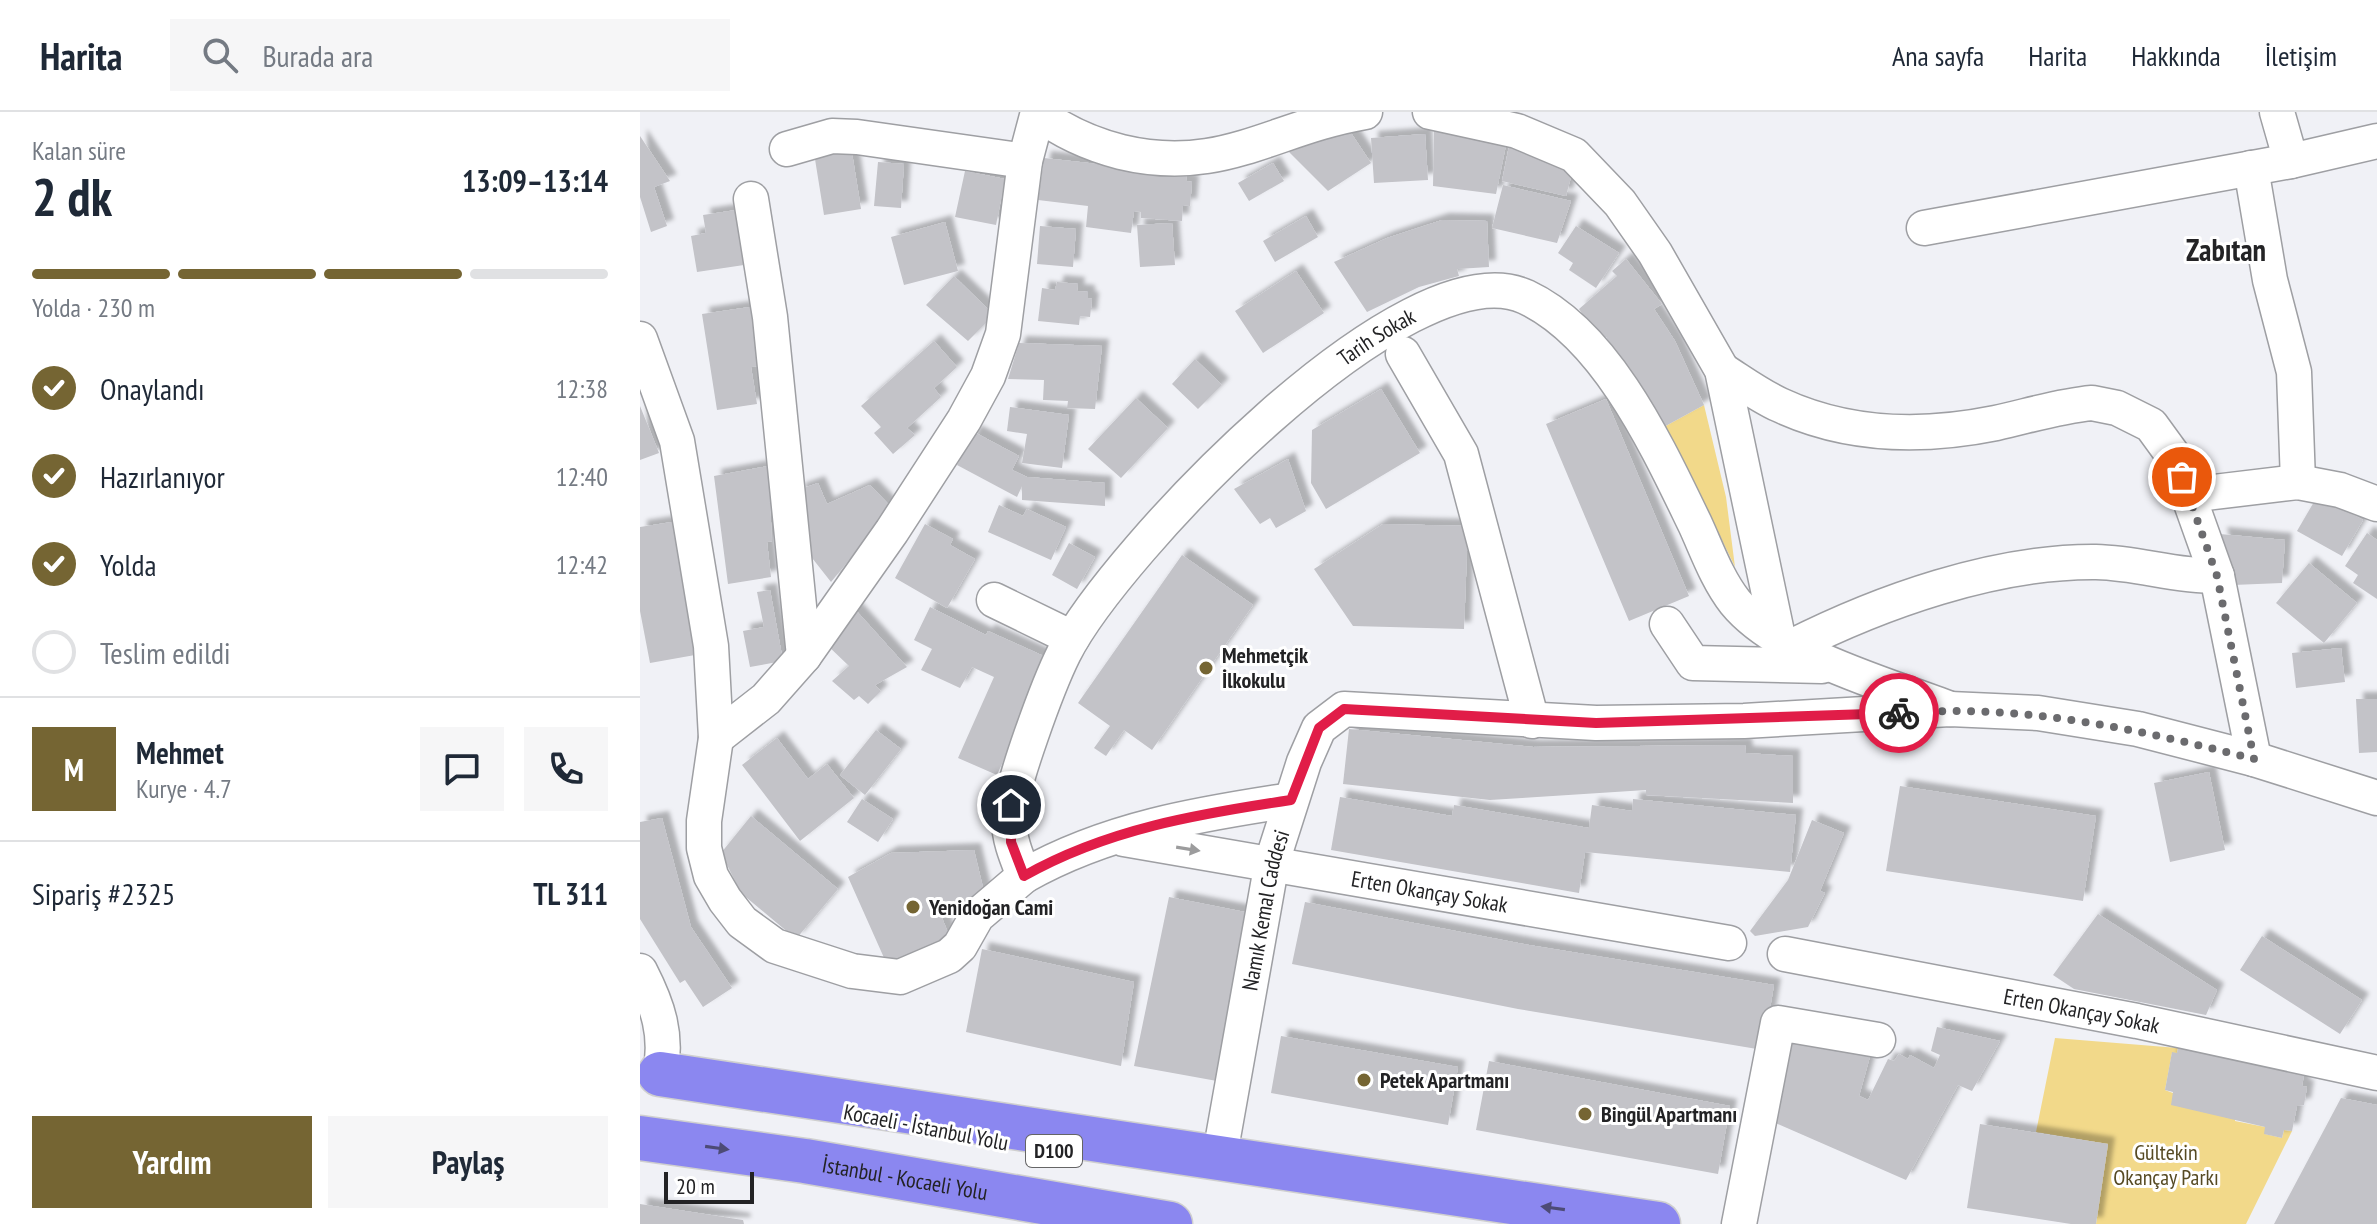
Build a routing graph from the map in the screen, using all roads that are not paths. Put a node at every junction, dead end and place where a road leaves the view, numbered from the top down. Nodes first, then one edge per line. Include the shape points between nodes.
1 (1038, 112) edge
2 (1365, 112) edge
3 (1430, 112) edge
4 (2277, 112) edge
5 (2377, 141) edge
6 (787, 149) dead end
7 (1025, 161) junction
8 (2291, 161) junction
9 (2251, 168) junction
10 (751, 199) dead end
11 (1924, 228) dead end
12 (640, 339) edge
13 (1403, 354) dead end
14 (1722, 370) junction
15 (2298, 482) junction
16 (2189, 495) junction
17 (2377, 504) edge
18 (2217, 576) junction
19 (994, 600) dead end
20 (1667, 624) dead end
21 (1072, 638) junction
22 (1784, 642) junction
23 (804, 656) junction
24 (1840, 666) junction
25 (1950, 709) junction
26 (1532, 721) junction
27 (716, 738) junction
28 (2254, 759) junction
29 (2377, 798) edge
30 (1291, 800) junction
31 (1111, 837) junction
32 (1272, 862) junction
33 (1024, 876) junction
34 (1729, 943) dead end
35 (1785, 954) dead end
36 (640, 971) edge
37 (1878, 1040) dead end
38 (650, 1073) edge
39 (2377, 1073) edge
40 (640, 1138) edge
41 (1219, 1160) junction
42 (831, 1165) junction
43 (1086, 1224) edge
44 (1170, 1224) edge
45 (1448, 1224) edge
46 (1658, 1224) edge
47 (1739, 1224) edge

1 - 2 street via 1083,141 1169,161 1217,155
1 - 7 street
3 - 14 street via 1503,127 1574,155 1655,253
4 - 8 street
5 - 8 street
6 - 7 street via 832,136 857,137
7 - 23 street via 1008,310 988,376 892,531
8 - 9 street
9 - 11 street
9 - 15 street via 2270,280 2294,372
10 - 23 street via 770,317
12 - 27 street via 671,423 686,485 711,646
13 - 26 street via 1461,454
14 - 16 street via 1777,405 1860,431 1944,431 2067,405 2117,408 2151,425 2165,440
14 - 22 street
15 - 16 street
15 - 17 street
16 - 18 street
18 - 22 street via 2182,576 2114,563 2005,570
18 - 28 street
19 - 21 street
20 - 24 street via 1693,663
21 - 22 street, Tarih Sokak via 1170,515 1317,378 1401,318 1460,294 1505,291 1542,306 1599,358 1659,451 1721,580 1737,604
21 - 33 street, Tarih Sokak via 1011,805 1011,842
22 - 24 street, Tarih Sokak
23 - 27 street via 766,699
24 - 25 street, Tarih Sokak
25 - 26 street, Namık Kemal Caddesi via 1744,721
25 - 28 street via 2038,713 2138,729
26 - 30 street, Namık Kemal Caddesi via 1344,709 1319,728
27 - 33 street via 704,821 711,876 742,922 775,946 877,976 916,973 949,956 977,916
28 - 29 street
30 - 31 street via 1196,814
30 - 32 street, Namık Kemal Caddesi
31 -> 32 street, Erten Okançay Sokak
31 - 33 street
32 - 34 street, Erten Okançay Sokak
32 - 41 street, Namık Kemal Caddesi
35 - 39 street, Erten Okançay Sokak
36 - 38 street via 662,1019 665,1052
37 - 47 street via 1778,1023
38 - 41 highway
38 - 45 highway, Kocaeli - İstanbul Yolu / D100
40 -> 42 highway, İstanbul - Kocaeli Yolu / D100
46 -> 41 highway
42 - 43 highway
42 - 44 highway, İstanbul - Kocaeli Yolu / D100

